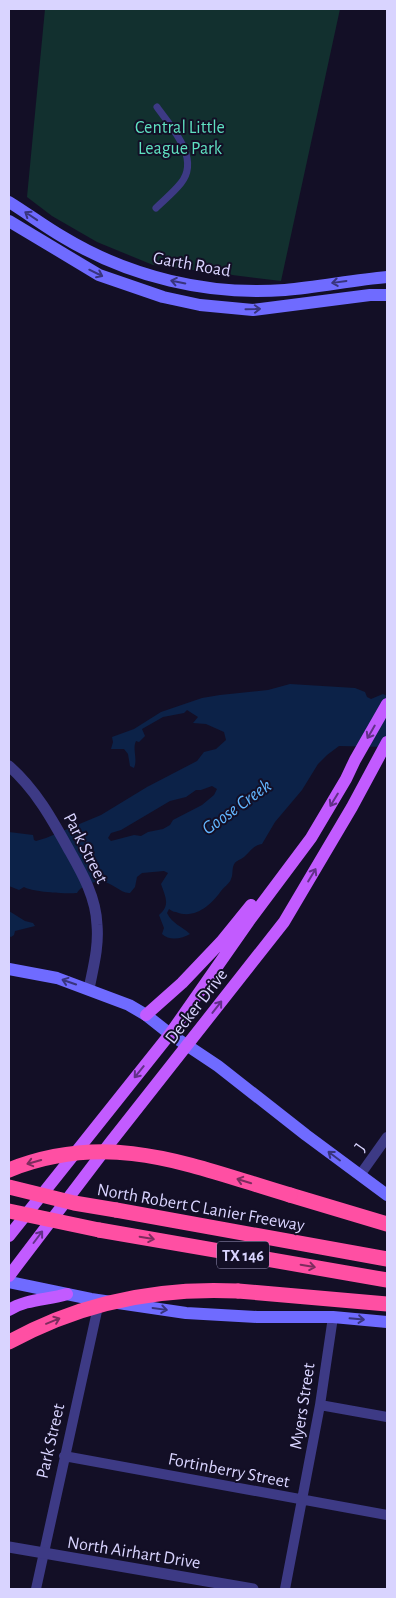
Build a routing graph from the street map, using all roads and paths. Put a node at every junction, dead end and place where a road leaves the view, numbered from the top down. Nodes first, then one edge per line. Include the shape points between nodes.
1 (157, 107) dead end
2 (9, 202) edge
3 (156, 208) dead end
4 (9, 221) edge
5 (84, 249) junction
6 (75, 262) junction
7 (387, 277) edge
8 (197, 285) junction
9 (286, 290) junction
10 (387, 295) edge
11 (192, 304) junction
12 (288, 306) junction
13 (387, 704) edge
14 (387, 742) edge
15 (9, 766) edge
16 (311, 838) junction
17 (9, 969) edge
18 (88, 989) junction
19 (146, 1015) junction
20 (170, 1034) junction
21 (187, 1045) junction
22 (387, 1137) edge
23 (9, 1170) edge
24 (360, 1176) junction
25 (9, 1186) edge
26 (387, 1196) edge
27 (9, 1211) edge
28 (387, 1224) edge
29 (9, 1236) edge
30 (387, 1259) edge
31 (9, 1276) edge
32 (387, 1280) edge
33 (9, 1282) edge
34 (67, 1294) junction
35 (99, 1300) junction
36 (387, 1304) edge
37 (9, 1310) edge
38 (333, 1317) junction
39 (387, 1322) edge
40 (9, 1342) edge
41 (320, 1405) junction
42 (387, 1417) edge
43 (64, 1456) junction
44 (302, 1500) junction
45 (387, 1515) edge
46 (9, 1547) edge
47 (42, 1554) junction
48 (36, 1589) edge
49 (253, 1589) edge
50 (285, 1589) edge

1 - 3 street via 184,147 188,163 182,183
5 -> 2 main road, Garth Road
4 - 6 main road, Garth Road
5 - 6 main road
8 -> 5 main road, Garth Road via 134,272
6 -> 11 main road, Garth Road via 99,275
7 -> 9 main road, Garth Road
8 - 9 main road, Garth Road via 254,291
8 - 11 main road
9 - 12 main road
10 - 12 main road, Garth Road
11 -> 12 main road, Garth Road via 253,310
13 -> 16 main road, Decker Drive
21 -> 14 main road, Decker Drive via 284,922
15 - 18 street, Park Street via 51,816 84,877 92,899 98,942
16 - 19 main road via 274,876 221,942
16 - 20 main road, Decker Drive
18 -> 17 main road via 57,978
18 - 19 main road
19 - 20 main road
20 - 21 main road
20 -> 29 main road, Decker Drive
24 -> 21 main road
31 -> 21 main road, Decker Drive
22 - 24 street, J
28 -> 23 highway, bridge via 139,1153 118,1151 60,1155
24 - 26 main road
25 - 30 highway, North Robert C Lanier Freeway / TX 146, bridge via 74,1203
27 -> 32 highway, TX 146, bridge via 99,1230
33 - 34 main road
34 - 35 main road
34 - 37 main road via 27,1302
35 -> 38 main road via 186,1312 257,1317
35 - 43 street, Park Street
40 -> 36 highway, bridge via 50,1321 105,1303 184,1290 238,1291
38 -> 39 main road
38 - 41 street, Myers Street
41 - 42 street
41 - 44 street, Myers Street
43 - 44 street, Fortinberry Street
43 - 47 street, Park Street
44 - 45 street, Fortinberry Street
44 - 50 street, Myers Street
46 - 47 street, North Airhart Drive
47 - 48 street, Park Street
47 - 49 street, North Airhart Drive

